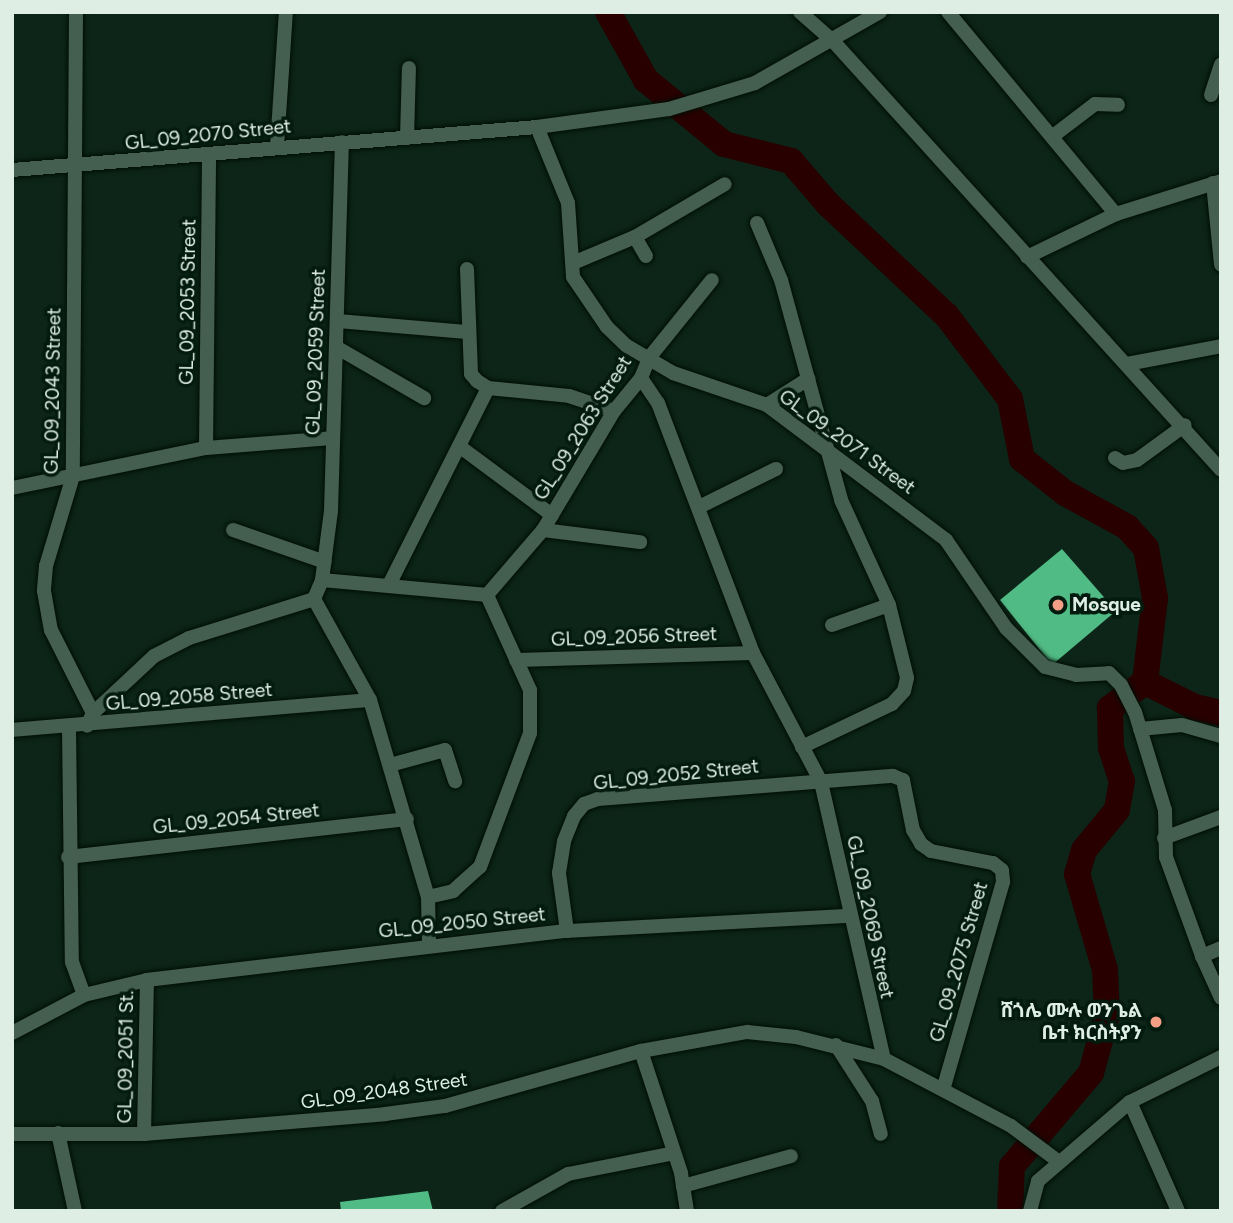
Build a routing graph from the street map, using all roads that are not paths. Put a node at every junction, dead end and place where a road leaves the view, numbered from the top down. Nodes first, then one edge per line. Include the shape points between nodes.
1 (76, 12) edge
2 (286, 12) edge
3 (800, 12) edge
4 (880, 12) edge
5 (948, 12) edge
6 (833, 41) junction
7 (1221, 65) edge
8 (409, 68) dead end
9 (1210, 95) dead end
10 (1118, 105) dead end
11 (537, 127) junction
12 (1053, 136) junction
13 (408, 138) junction
14 (342, 142) junction
15 (276, 146) junction
16 (208, 155) junction
17 (74, 166) junction
18 (12, 170) edge
19 (1217, 182) edge
20 (725, 184) dead end
21 (1116, 214) junction
22 (758, 223) dead end
23 (635, 237) junction
24 (646, 256) dead end
25 (1027, 257) junction
26 (573, 263) junction
27 (1221, 265) edge
28 (467, 269) dead end
29 (712, 280) dead end
30 (338, 321) junction
31 (467, 332) junction
32 (1221, 345) edge
33 (336, 347) junction
34 (649, 358) junction
35 (1127, 364) junction
36 (641, 378) junction
37 (808, 379) junction
38 (488, 388) junction
39 (425, 398) dead end
40 (767, 405) junction
41 (614, 411) junction
42 (1185, 425) junction
43 (332, 438) junction
44 (459, 446) junction
45 (825, 447) junction
46 (206, 448) junction
47 (1115, 458) dead end
48 (776, 470) dead end
49 (1221, 470) edge
50 (73, 476) junction
51 (12, 488) edge
52 (699, 507) junction
53 (552, 515) junction
54 (233, 530) dead end
55 (544, 530) junction
56 (640, 542) dead end
57 (325, 562) junction
58 (322, 580) junction
59 (390, 583) junction
60 (487, 595) junction
61 (314, 599) junction
62 (888, 606) junction
63 (832, 625) dead end
64 (753, 653) junction
65 (516, 660) junction
66 (370, 700) junction
67 (90, 719) junction
68 (69, 728) junction
69 (1140, 729) junction
70 (12, 730) edge
71 (1221, 736) edge
72 (802, 747) junction
73 (390, 765) junction
74 (455, 781) dead end
75 (821, 782) junction
76 (1221, 817) edge
77 (407, 819) junction
78 (1164, 838) junction
79 (68, 857) junction
80 (428, 897) junction
81 (848, 916) junction
82 (567, 931) junction
83 (429, 946) junction
84 (1221, 948) edge
85 (1202, 956) junction
86 (146, 980) junction
87 (84, 995) junction
88 (1221, 998) edge
89 (12, 1032) edge
90 (836, 1045) junction
91 (641, 1051) junction
92 (1221, 1057) edge
93 (884, 1059) junction
94 (943, 1090) junction
95 (1130, 1102) junction
96 (13, 1132) edge
97 (58, 1133) junction
98 (881, 1134) dead end
99 (144, 1135) junction
100 (674, 1153) junction
101 (791, 1156) dead end
102 (1058, 1161) junction
103 (683, 1186) junction
104 (75, 1211) edge
105 (502, 1211) edge
106 (687, 1211) edge
107 (1030, 1211) edge
108 (1178, 1211) edge

1 - 17 street, GL_09_2043 Street
2 - 15 street
3 - 6 street
4 - 6 street, GL_09_2070 Street
5 - 12 street
6 - 11 street, GL_09_2070 Street via 755,83 669,109
6 - 25 street
7 - 9 street
8 - 13 street
10 - 12 street via 1095,104
11 - 13 street, GL_09_2070 Street
11 - 26 street, GL_09_2071 Street via 568,204
12 - 21 street
13 - 14 street, GL_09_2070 Street
14 - 15 street, GL_09_2070 Street
14 - 30 street, GL_09_2059 Street
15 - 16 street, GL_09_2070 Street
16 - 17 street, GL_09_2070 Street
16 - 46 street, GL_09_2053 Street
17 - 18 street, GL_09_2070 Street
17 - 50 street, GL_09_2043 Street
19 - 21 street
19 - 27 street
20 - 23 street
21 - 25 street
22 - 37 street via 781,280
23 - 24 street
23 - 26 street
25 - 35 street
26 - 34 street, GL_09_2071 Street via 578,288 607,327
28 - 31 street
29 - 34 street, GL_09_2063 Street
30 - 31 street
30 - 33 street, GL_09_2059 Street
31 - 38 street via 471,374
32 - 35 street
33 - 39 street
33 - 43 street, GL_09_2059 Street
34 - 36 street, GL_09_2063 Street
34 - 40 street, GL_09_2071 Street via 700,385
35 - 42 street
36 - 41 street, GL_09_2063 Street
36 - 52 street, GL_09_2069 Street via 658,403
37 - 40 street
37 - 45 street
38 - 41 street via 537,389
38 - 44 street
40 - 45 street, GL_09_2071 Street
41 - 53 street, GL_09_2063 Street
42 - 47 street via 1137,460 1123,463
42 - 49 street
43 - 46 street
43 - 57 street, GL_09_2059 Street
44 - 53 street
44 - 59 street
45 - 62 street via 841,500
45 - 69 street, GL_09_2071 Street via 946,540 1028,654 1058,673 1110,673 1121,685
46 - 50 street
48 - 52 street
50 - 51 street
50 - 67 street, GL_09_2043 Street via 46,566 45,611
52 - 64 street, GL_09_2069 Street
53 - 55 street, GL_09_2063 Street
54 - 57 street
55 - 56 street
55 - 60 street, GL_09_2063 Street
57 - 58 street, GL_09_2059 Street
58 - 59 street
58 - 61 street, GL_09_2059 Street
59 - 60 street
60 - 65 street
61 - 66 street
61 - 67 street via 189,638 154,656
62 - 63 street
62 - 72 street via 907,678 904,691 892,704
64 - 65 street, GL_09_2056 Street
64 - 72 street, GL_09_2069 Street
65 - 80 street via 530,690 532,713 522,763 481,867 453,891
66 - 67 street, GL_09_2058 Street
66 - 73 street
67 - 68 street, GL_09_2058 Street
68 - 70 street, GL_09_2058 Street
68 - 79 street
69 - 71 street via 1182,725
69 - 78 street via 1165,810
72 - 75 street, GL_09_2069 Street
73 - 74 street via 445,750
73 - 77 street
75 - 81 street, GL_09_2069 Street
75 - 82 street, GL_09_2052 Street via 598,799 584,804 574,816 559,873
75 - 94 street, GL_09_2075 Street via 893,776 903,780 920,844 931,851 993,863 1002,870 1003,882
76 - 78 street
77 - 79 street, GL_09_2054 Street
77 - 80 street
78 - 85 street via 1166,857
79 - 87 street via 72,962
80 - 83 street
81 - 82 street, GL_09_2050 Street
81 - 93 street, GL_09_2069 Street
82 - 83 street, GL_09_2050 Street
83 - 86 street, GL_09_2050 Street
84 - 85 street
85 - 88 street
86 - 87 street, GL_09_2050 Street
86 - 99 street, GL_09_2051 St.
87 - 89 street
90 - 91 street, GL_09_2048 Street via 747,1031
90 - 93 street, GL_09_2048 Street
90 - 98 street via 872,1101
91 - 99 street, GL_09_2048 Street via 445,1106
91 - 100 street
92 - 95 street
93 - 94 street, GL_09_2048 Street
94 - 102 street, GL_09_2048 Street via 1011,1126
95 - 102 street
95 - 108 street
96 - 97 street, GL_09_2048 Street
97 - 99 street, GL_09_2048 Street
97 - 104 street
100 - 103 street
100 - 105 street via 568,1174
101 - 103 street
102 - 107 street via 1038,1181
103 - 106 street

